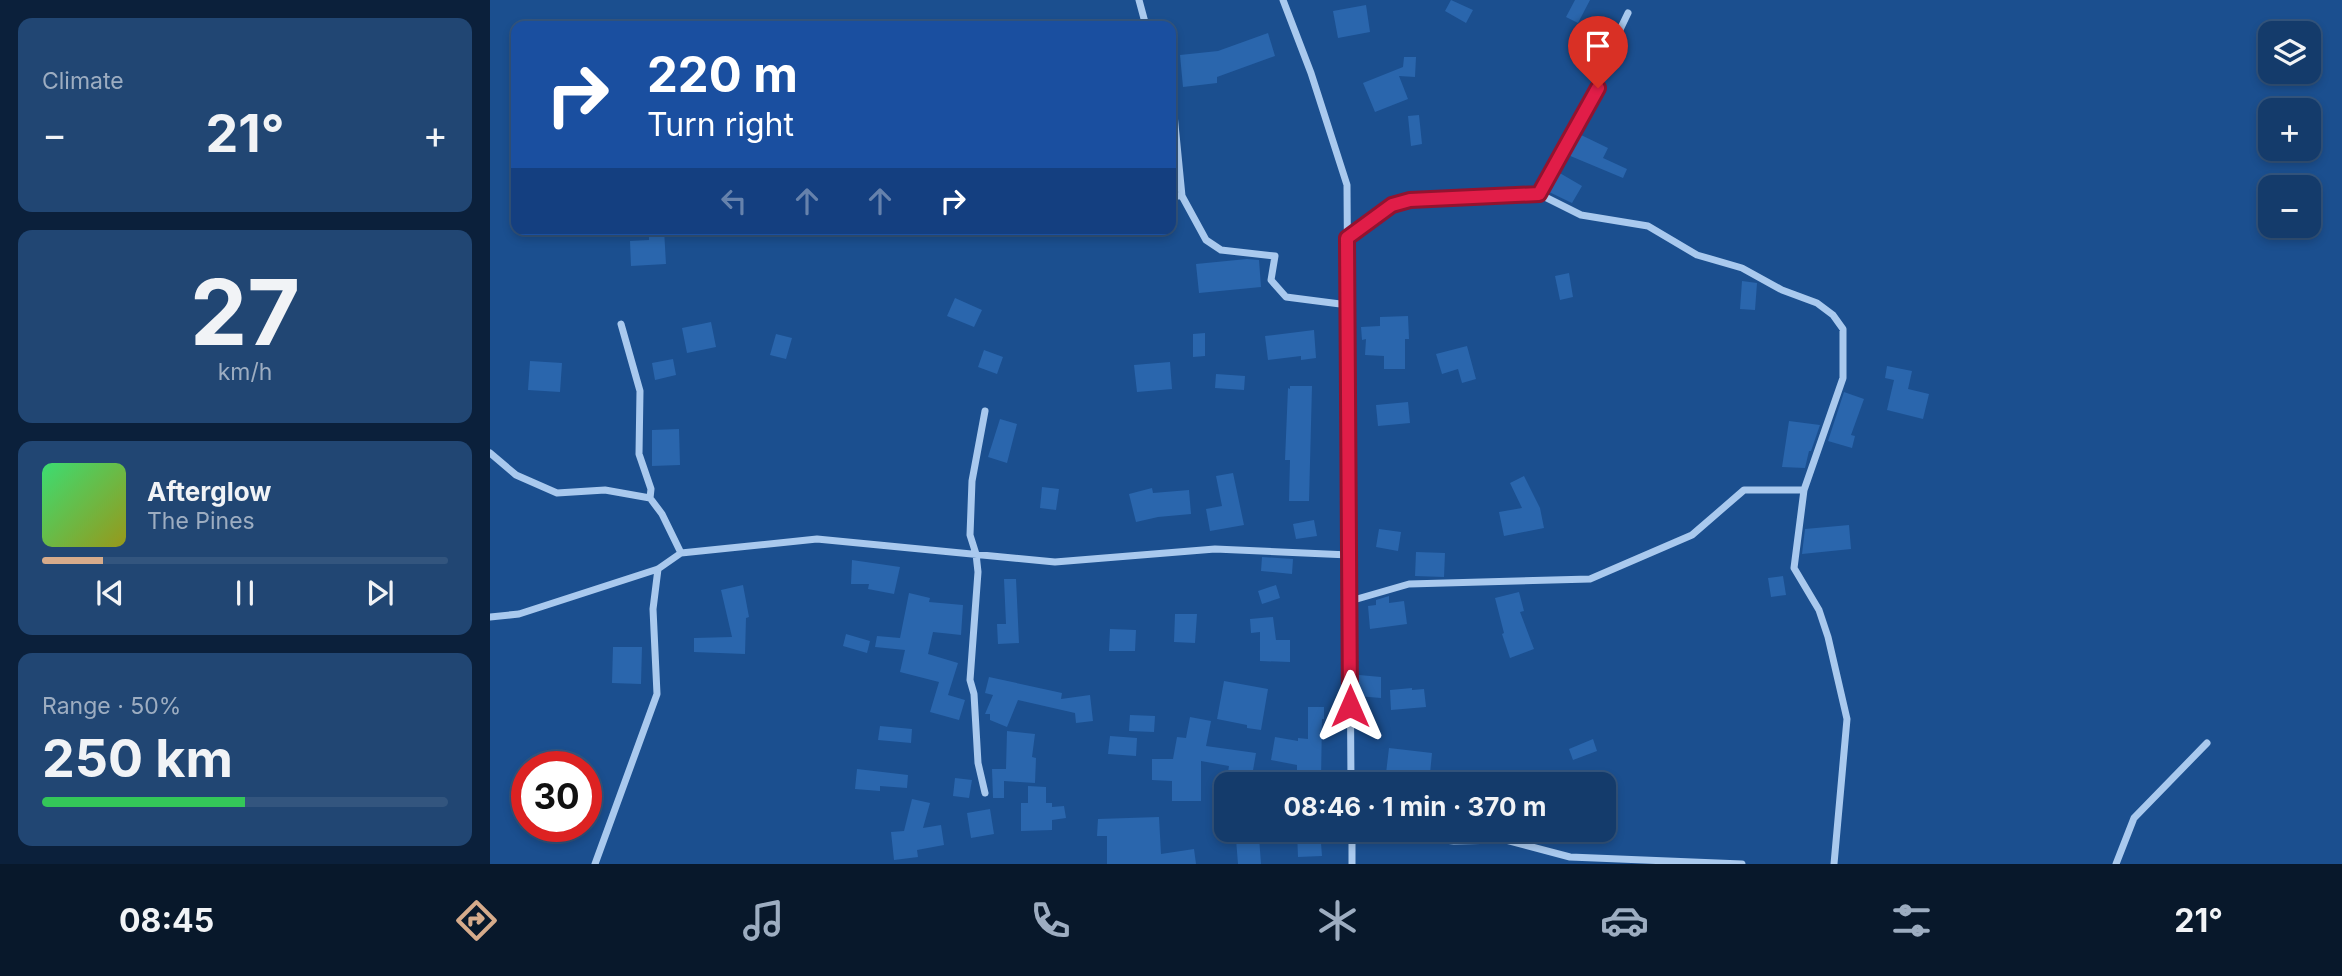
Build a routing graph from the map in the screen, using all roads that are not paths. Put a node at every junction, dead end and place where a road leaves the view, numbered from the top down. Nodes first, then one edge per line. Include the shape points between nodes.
1 (1139, 0) edge
2 (1283, 0) edge
3 (1628, 13) dead end
4 (1145, 21) edge
5 (1176, 134) edge
6 (1539, 194) junction
7 (1176, 196) edge
8 (1182, 196) junction
9 (1347, 238) junction
10 (1348, 305) junction
11 (621, 324) dead end
12 (985, 411) dead end
13 (490, 453) edge
14 (1804, 491) junction
15 (649, 498) junction
16 (681, 553) junction
17 (976, 554) junction
18 (1349, 555) junction
19 (658, 569) junction
20 (1350, 601) junction
21 (490, 617) edge
22 (2207, 743) dead end
23 (1351, 772) edge
24 (985, 793) dead end
25 (1352, 842) edge
26 (1514, 842) edge
27 (595, 864) edge
28 (1352, 864) edge
29 (1742, 864) edge
30 (1834, 864) edge
31 (2116, 864) edge

1 - 4 street
2 - 9 street via 1347,185
3 - 6 street via 1602,67 1598,88
5 - 8 street
6 - 9 street via 1410,200 1392,205
6 - 14 street via 1581,215 1648,226 1697,255 1742,268 1817,303 1833,316 1843,329 1843,378
7 - 8 street
8 - 10 street via 1206,240 1221,250 1275,256 1271,279 1286,297
9 - 10 street
10 - 18 street
11 - 15 street via 640,391 639,454 651,489
12 - 17 street via 972,481 970,535
13 - 15 street via 516,475 557,493 606,489
14 - 20 street via 1744,489 1692,536 1590,579 1409,584
14 - 30 street via 1794,568 1819,610 1847,719
15 - 16 street via 662,513
16 - 17 street via 817,539
16 - 19 street
17 - 18 street via 1055,562 1215,549
17 - 24 street via 970,680
18 - 20 street
19 - 21 street via 519,614
19 - 27 street via 653,609 657,694
20 - 23 street
22 - 31 street via 2134,818
25 - 28 street
26 - 29 street via 1570,857

